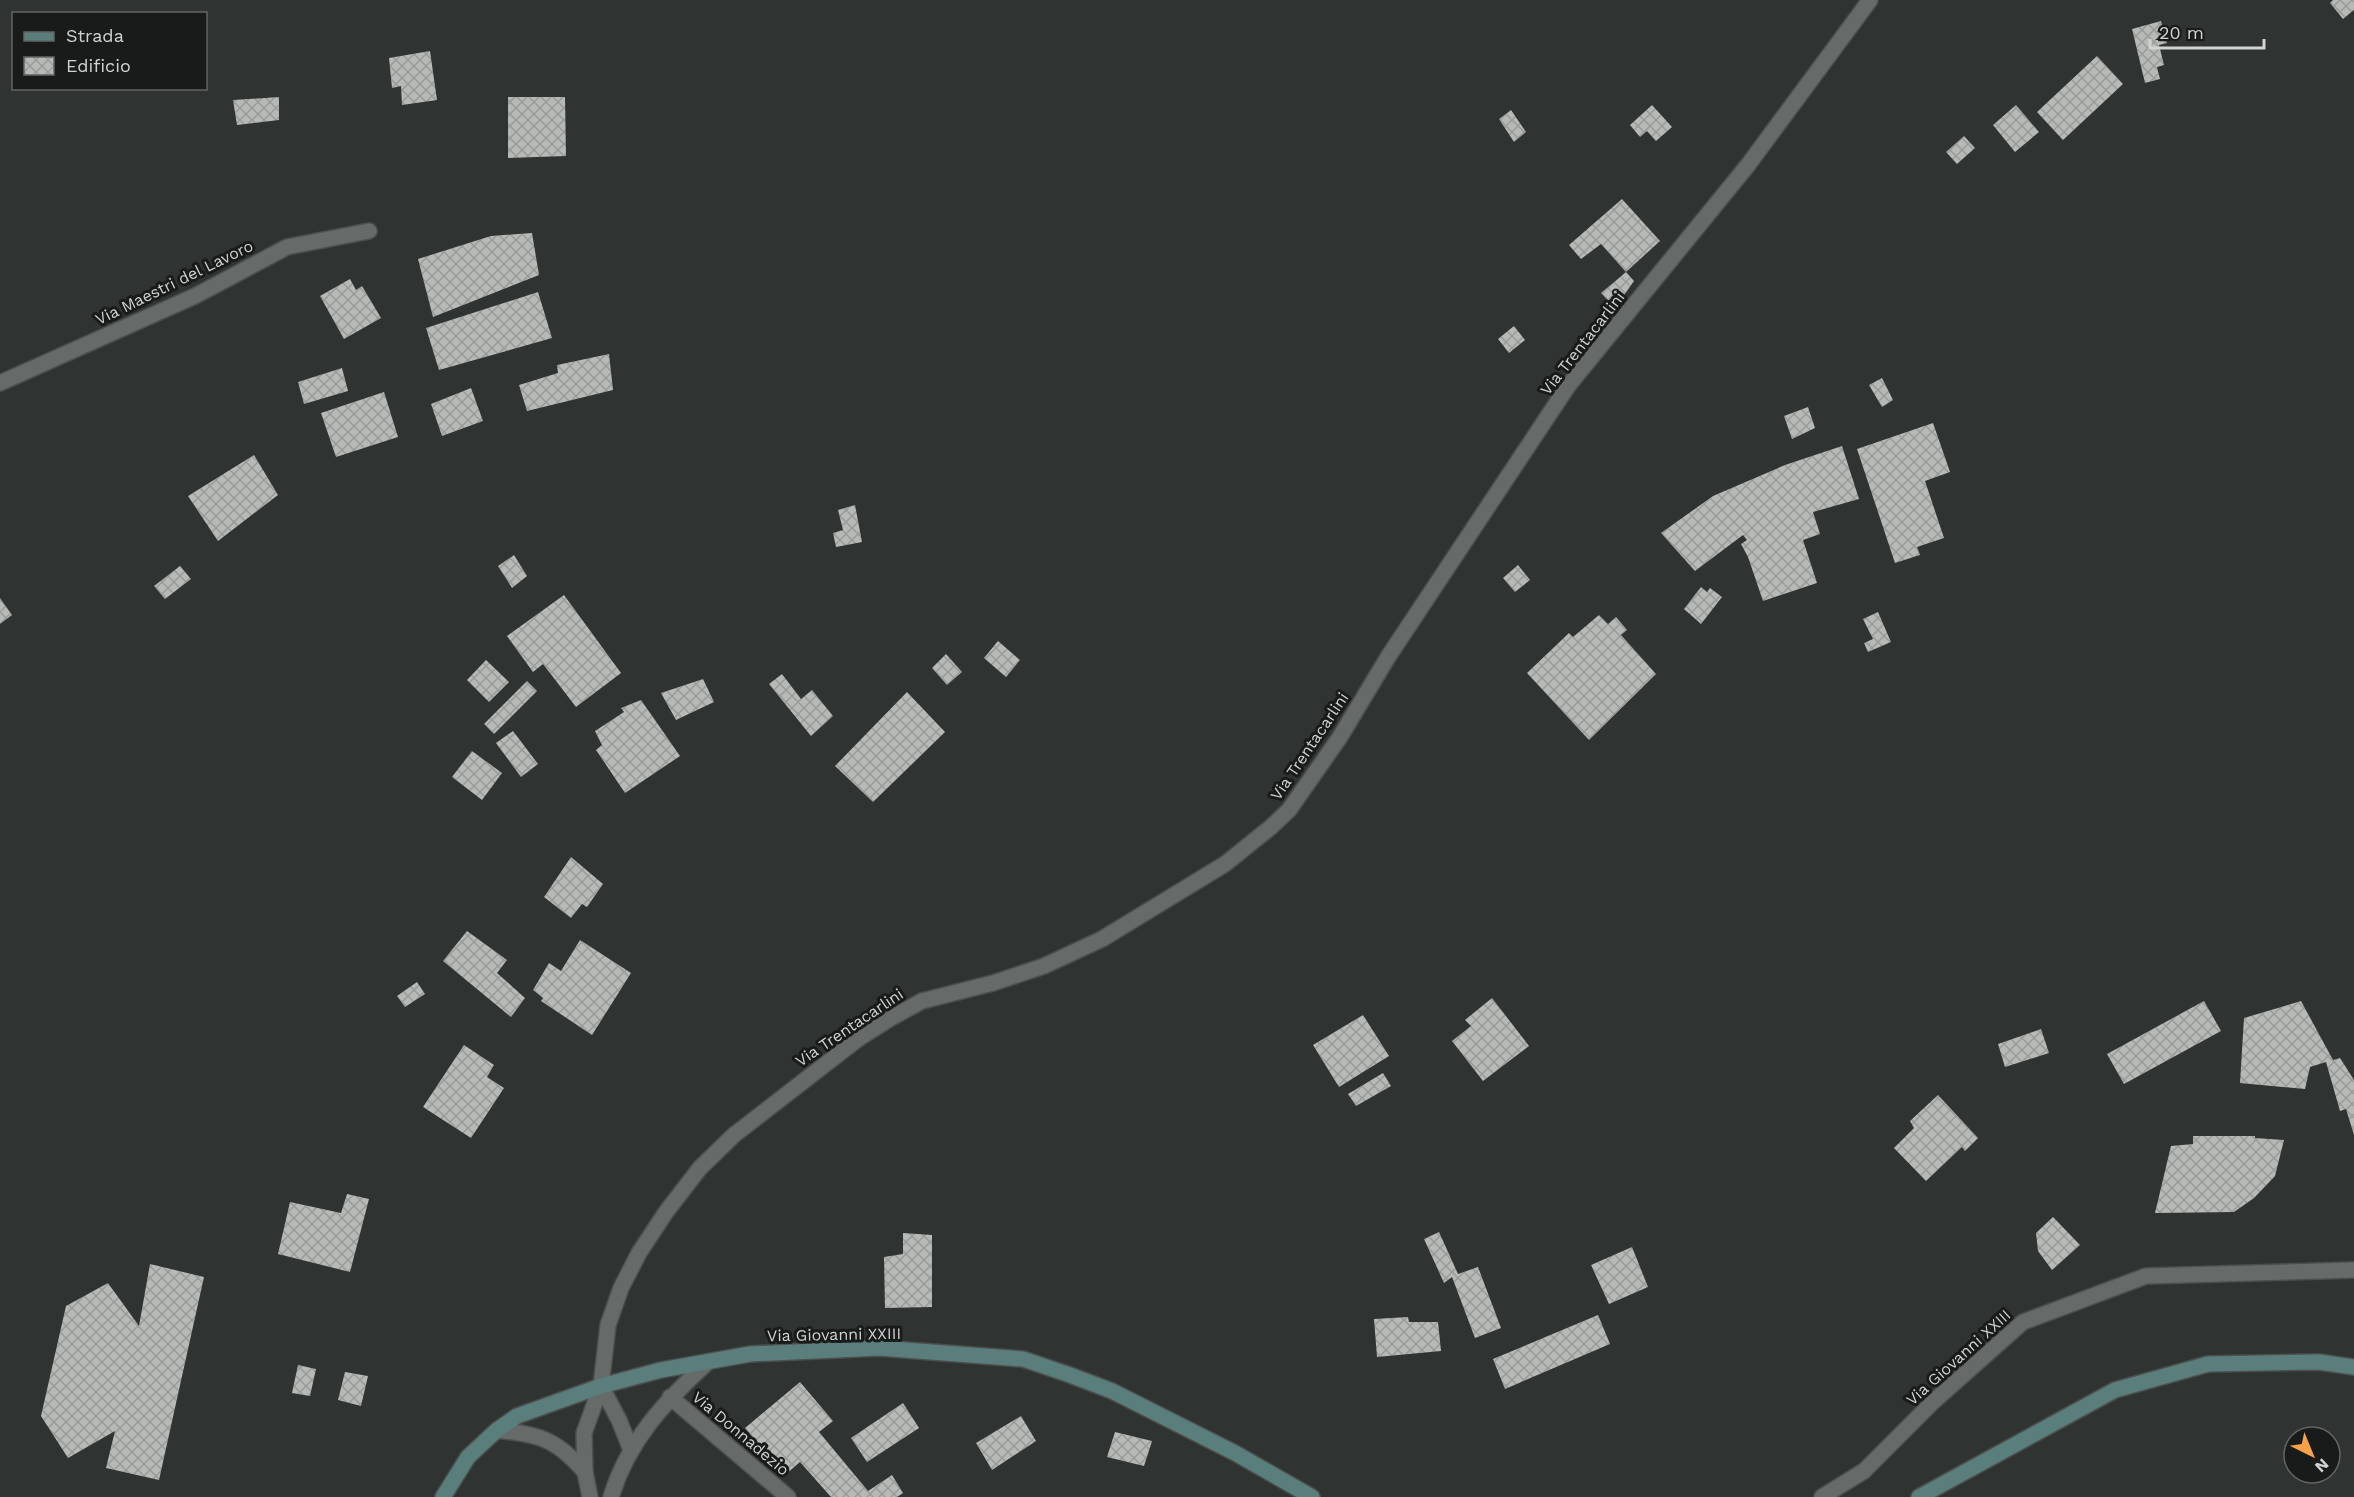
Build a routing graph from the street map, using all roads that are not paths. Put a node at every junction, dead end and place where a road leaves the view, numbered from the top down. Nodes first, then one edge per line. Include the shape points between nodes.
1 (1870, 0) edge
2 (369, 231) dead end
3 (0, 382) edge
4 (2354, 1270) edge
5 (708, 1362) junction
6 (2354, 1366) edge
7 (601, 1386) junction
8 (670, 1397) junction
9 (497, 1430) junction
10 (631, 1450) junction
11 (585, 1472) junction
12 (444, 1497) edge
13 (590, 1497) edge
14 (611, 1497) edge
15 (789, 1497) edge
16 (1312, 1497) edge
17 (1822, 1497) edge
18 (1919, 1497) edge

1 - 7 street, Via Trentacarlini via 1748,165 1568,386 1289,810 1225,864 1102,939 1044,966 922,1000 891,1017 734,1135 700,1168 639,1253 608,1326
2 - 3 street, Via Maestri del Lavoro via 287,247 195,296
4 - 17 street, Via Giovanni XXIII via 2146,1276 2023,1322 1934,1401 1864,1471
5 - 7 main road, Via Giovanni XXIII
5 - 8 street
5 - 16 main road, Via Giovanni XXIII via 750,1354 879,1348 1023,1359 1112,1391
6 - 18 main road via 2319,1362 2208,1364 2115,1390
7 - 9 main road, Via Giovanni XXIII via 517,1416
7 - 10 street
7 - 11 street, Via Trentacarlini via 584,1433
8 - 10 street
8 - 15 street, Via Donnadezio
9 - 11 street via 526,1433 553,1442
9 - 12 main road, Via Giovanni XXIII via 468,1457
10 - 14 street
11 - 13 street, Via Trentacarlini

